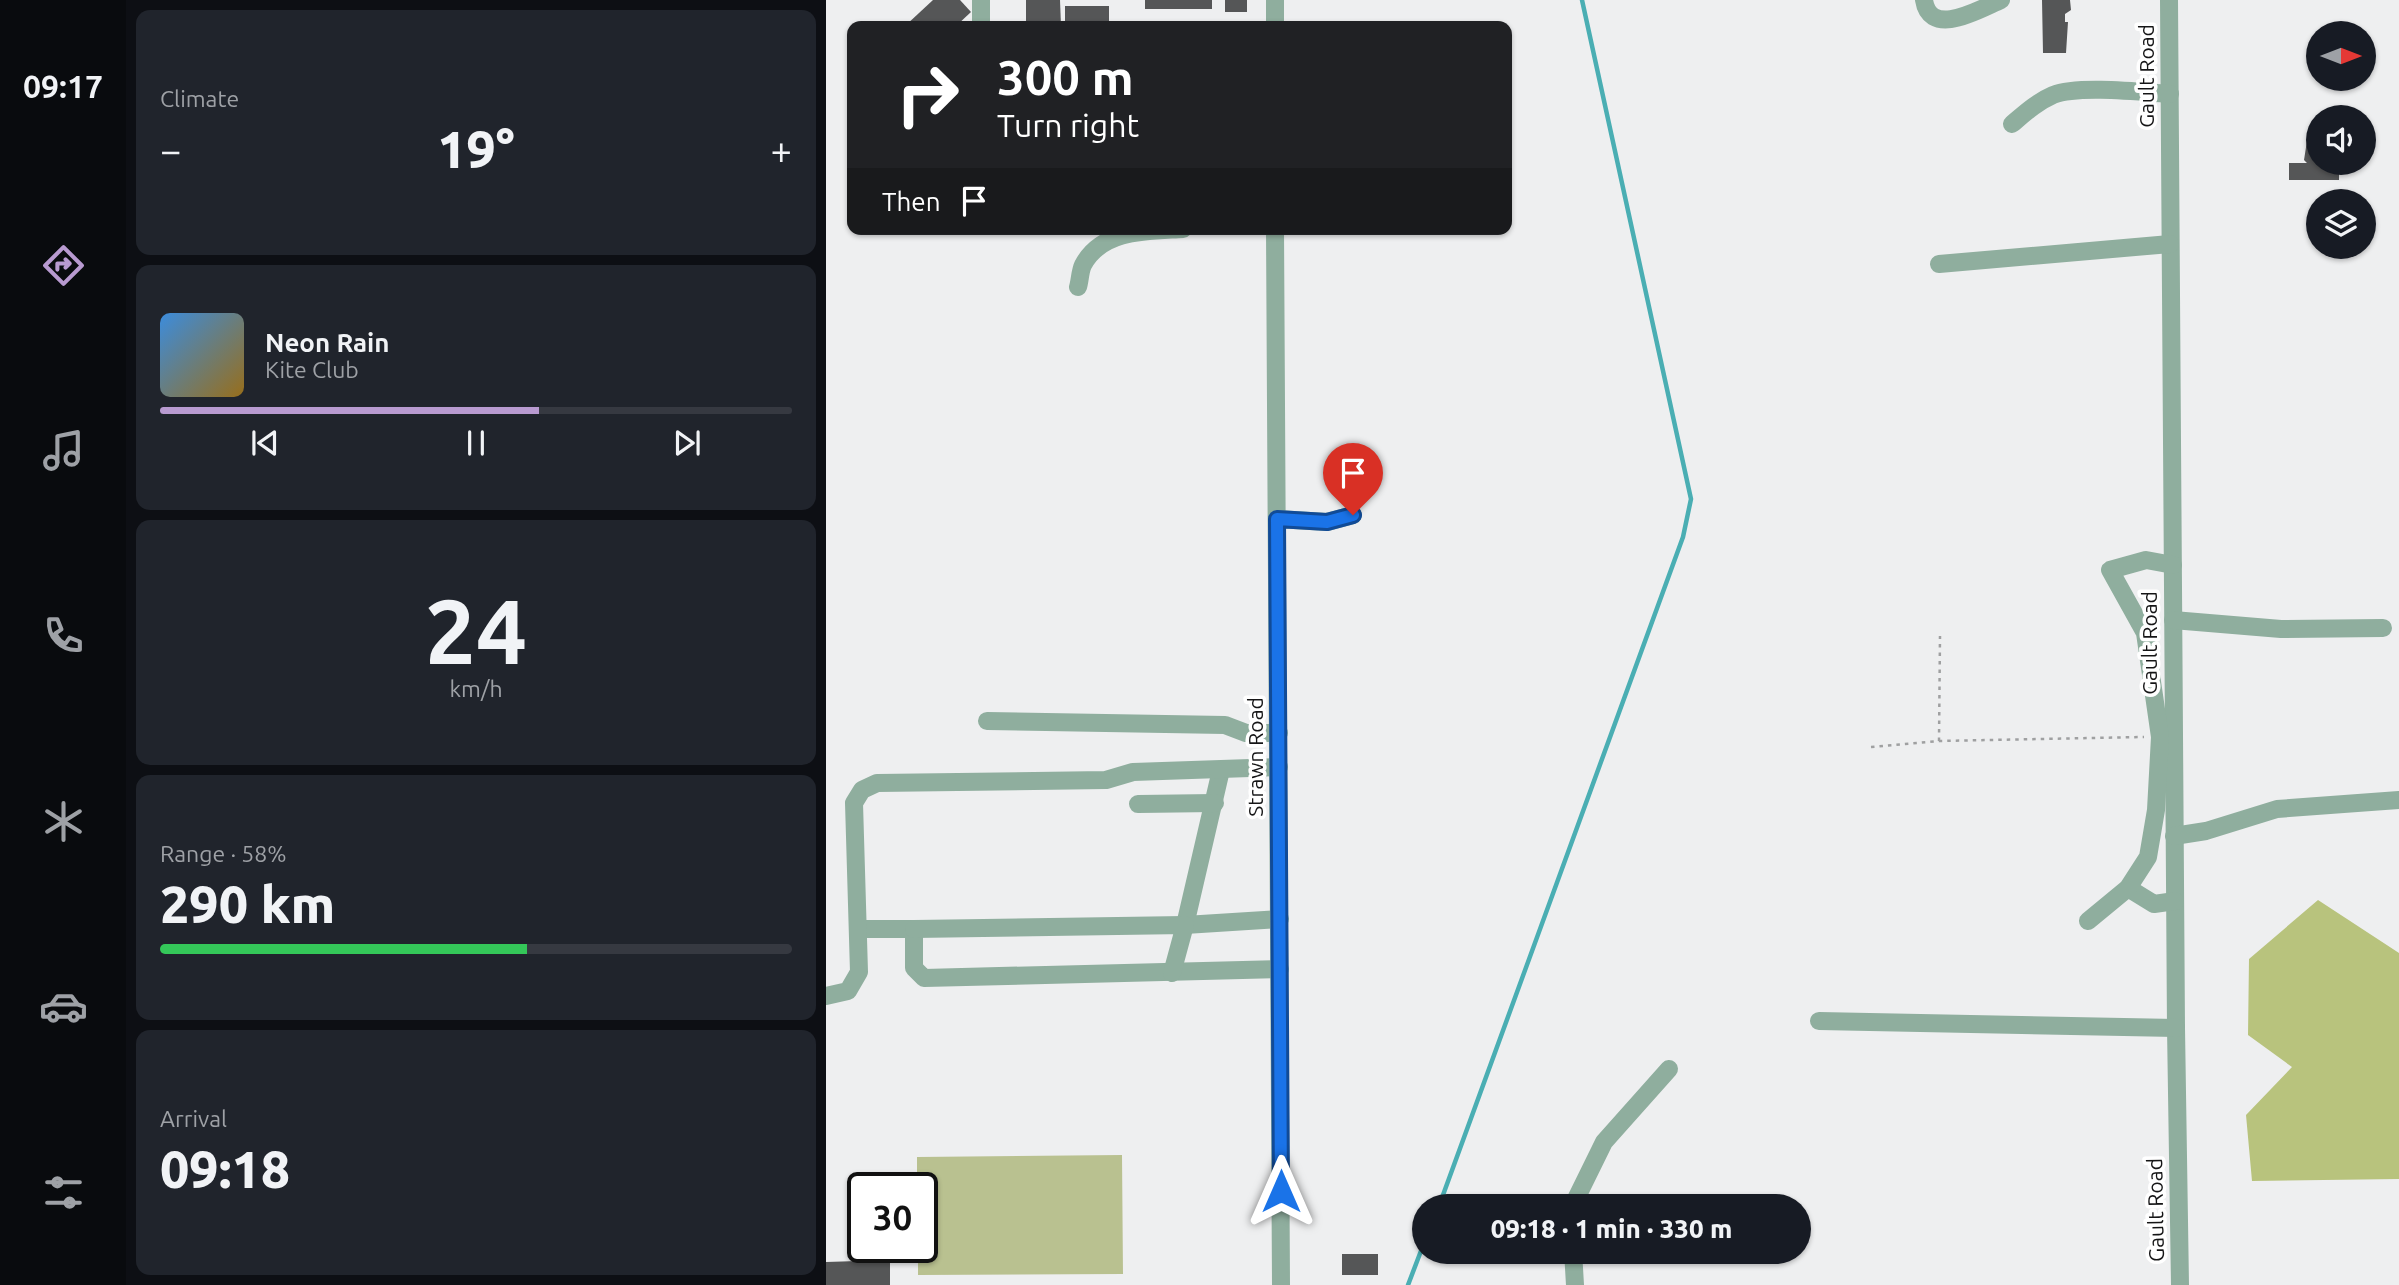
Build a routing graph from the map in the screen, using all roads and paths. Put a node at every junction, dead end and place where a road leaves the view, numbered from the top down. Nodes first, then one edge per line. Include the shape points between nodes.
1 (981, 0) edge
2 (1275, 0) edge
3 (1924, 0) edge
4 (2001, 0) edge
5 (2169, 0) edge
6 (981, 21) edge
7 (1275, 21) edge
8 (2169, 94) junction
9 (2012, 124) dead end
10 (1121, 235) edge
11 (1275, 235) edge
12 (2171, 244) junction
13 (1939, 264) dead end
14 (1079, 287) dead end
15 (1353, 515) dead end
16 (1277, 519) junction
17 (2173, 565) junction
18 (2173, 620) junction
19 (2383, 628) dead end
20 (1940, 636) dead end
21 (987, 721) dead end
22 (1279, 733) junction
23 (2160, 737) junction
24 (1939, 741) junction
25 (1871, 747) dead end
26 (1279, 767) junction
27 (1222, 770) junction
28 (2399, 800) edge
29 (1215, 803) junction
30 (1138, 804) dead end
31 (2174, 836) junction
32 (2128, 888) junction
33 (2175, 901) junction
34 (1280, 919) junction
35 (2088, 921) dead end
36 (1185, 925) junction
37 (858, 929) junction
38 (914, 929) junction
39 (1280, 969) junction
40 (1172, 973) junction
41 (826, 996) edge
42 (1819, 1021) dead end
43 (2176, 1028) junction
44 (1669, 1069) dead end
45 (1581, 1194) edge
46 (1574, 1264) edge
47 (1281, 1285) edge
48 (1575, 1285) edge
49 (2180, 1285) edge

1 - 6 street
2 - 7 street
3 - 4 street via 1925,9 1936,19 1949,21
5 - 8 street, Gault Road
8 - 9 street via 2056,94
8 - 12 street, Gault Road
10 - 14 street via 1083,265
11 - 16 street, Strawn Road
12 - 13 street
12 - 17 street, Gault Road
15 - 16 street via 1327,522
16 - 22 street, Strawn Road
17 - 18 street, Gault Road
17 - 23 street via 2146,560 2110,569 2145,633
18 - 19 street via 2281,629
18 - 31 street, Gault Road
20 - 24 path
21 - 22 street via 1225,725 1246,733
22 - 26 street, Strawn Road
23 - 24 path
23 - 32 street via 2148,857
24 - 25 path
26 - 27 street
26 - 34 street, Strawn Road
27 - 29 street
27 - 37 street via 1133,772 1106,780 877,783 862,790 854,803
28 - 31 street via 2277,809
29 - 30 street
29 - 36 street
31 - 33 street, Gault Road
32 - 33 street via 2154,904
32 - 35 street
33 - 43 street, Gault Road
34 - 36 street
34 - 39 street, Strawn Road
36 - 38 street
36 - 40 street
37 - 38 street
37 - 41 street via 855,983 848,991
38 - 40 street via 914,968 924,978
39 - 40 street
39 - 47 street, Strawn Road
42 - 43 street
43 - 49 street, Gault Road
44 - 45 street via 1604,1142
46 - 48 street

